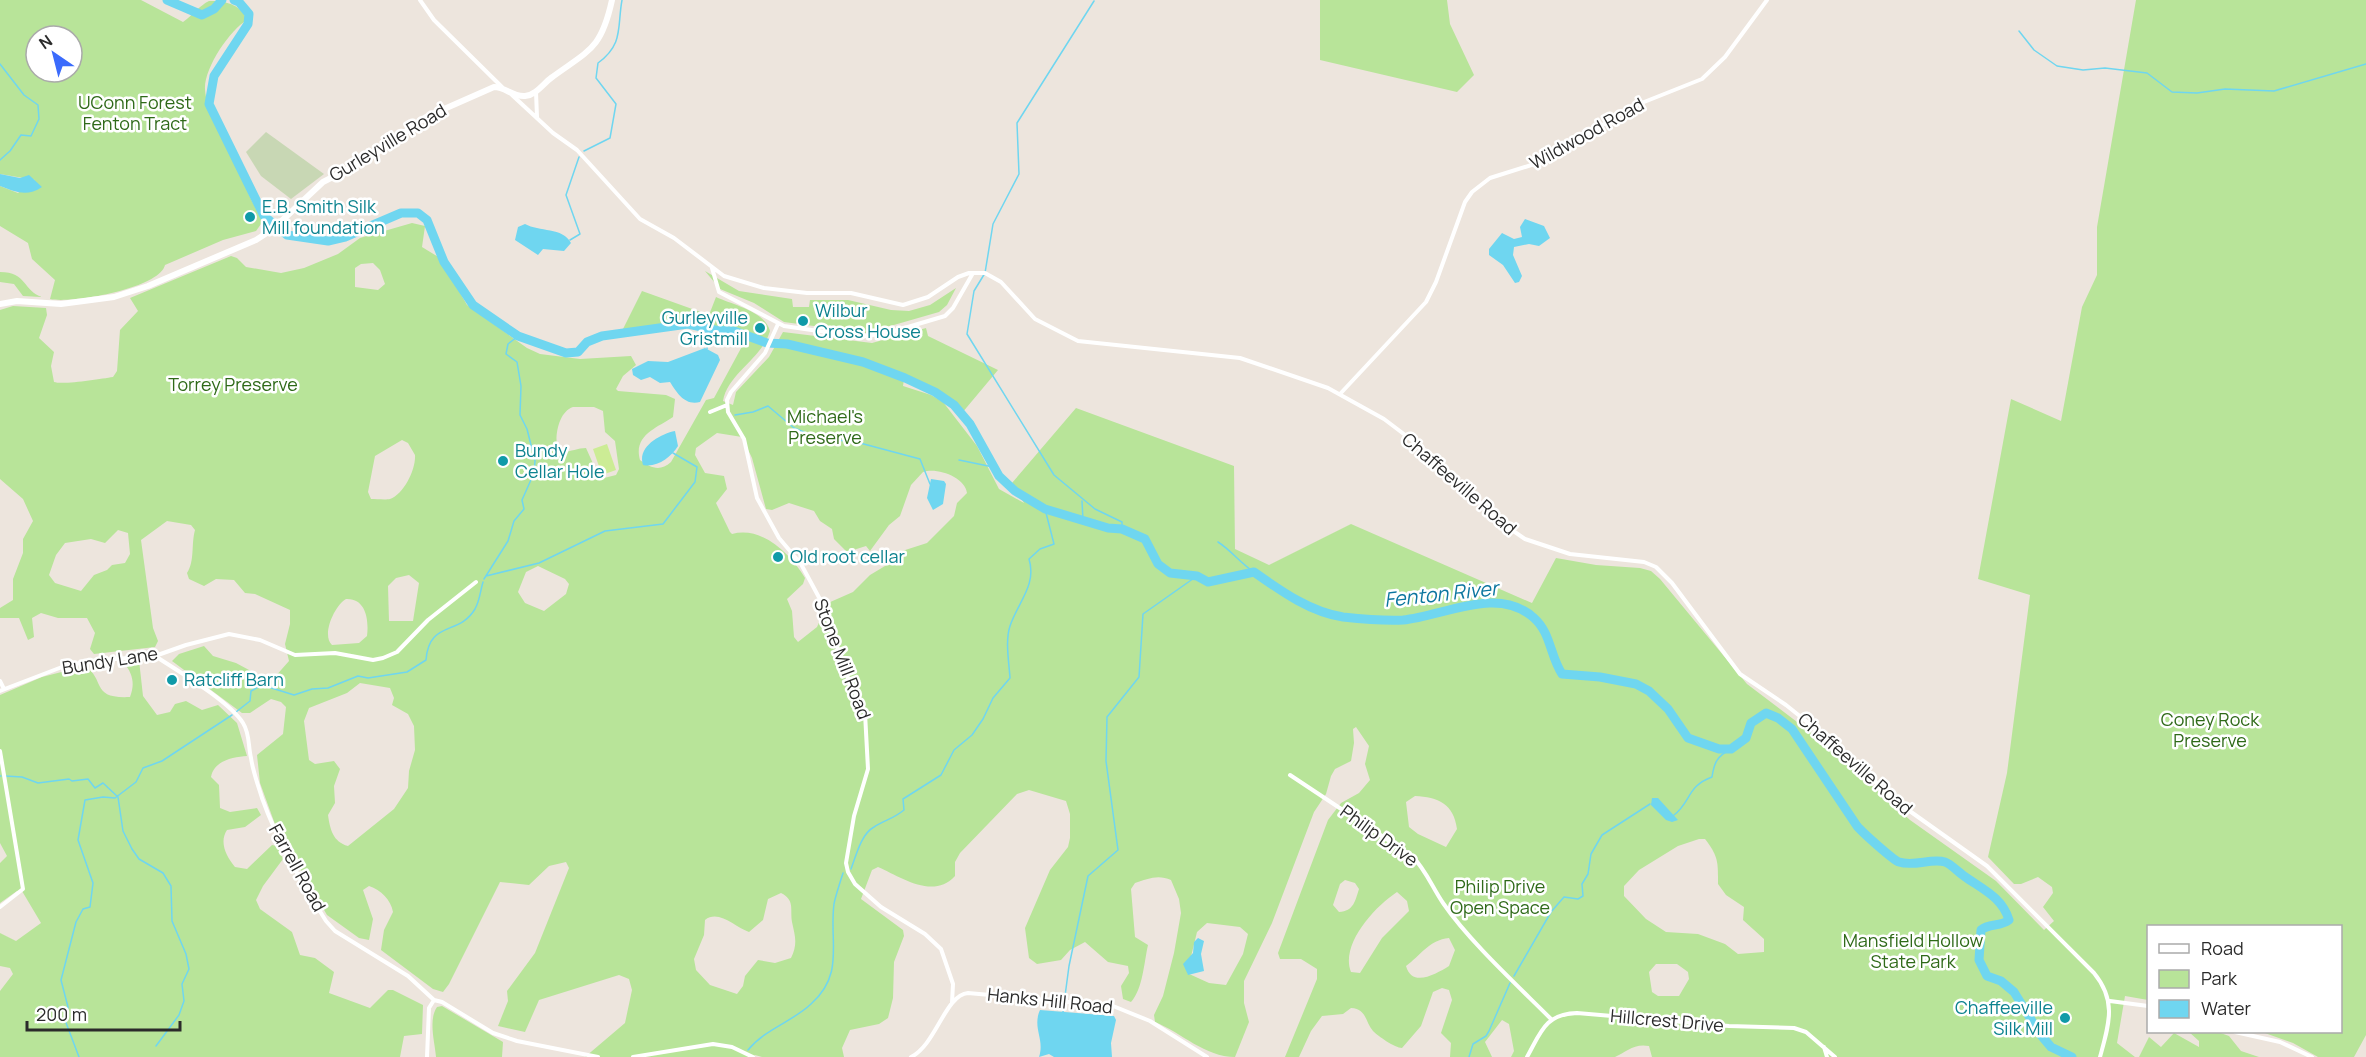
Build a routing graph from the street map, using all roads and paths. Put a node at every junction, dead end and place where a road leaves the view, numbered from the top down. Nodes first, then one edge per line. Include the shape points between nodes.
1 (420, 0) edge
2 (612, 0) edge
3 (1767, 0) edge
4 (502, 87) junction
5 (536, 92) junction
6 (512, 95) junction
7 (537, 118) junction
8 (712, 268) junction
9 (974, 273) junction
10 (0, 304) edge
11 (778, 324) junction
12 (1340, 394) junction
13 (726, 405) junction
14 (710, 412) dead end
15 (476, 582) dead end
16 (155, 656) junction
17 (0, 681) edge
18 (2, 690) edge
19 (0, 751) edge
20 (1290, 775) dead end
21 (0, 907) edge
22 (953, 984) junction
23 (964, 993) junction
24 (434, 1000) junction
25 (2110, 1000) junction
26 (952, 1003) junction
27 (2147, 1006) edge
28 (1551, 1019) junction
29 (2240, 1033) edge
30 (1824, 1047) junction
31 (427, 1057) edge
32 (598, 1057) edge
33 (633, 1057) edge
34 (753, 1057) edge
35 (911, 1057) edge
36 (1207, 1057) edge
37 (1527, 1057) edge
38 (1827, 1057) edge
39 (1835, 1057) edge
40 (2100, 1057) edge
41 (2312, 1057) edge

1 - 4 street via 434,20
2 - 5 street via 596,44
3 - 12 street, Wildwood Road via 1725,57 1702,79 1634,106 1541,162 1490,178 1472,192 1426,302
4 - 6 street
4 - 10 street, Gurleyville Road via 445,107 419,122 368,159 319,185 256,240 114,297 61,304
5 - 6 street
5 - 7 street
6 - 7 street
7 - 8 street via 577,150 640,219 674,238
8 - 9 street via 739,282 764,288 851,293 903,305 920,301 958,277
8 - 11 street via 719,292
9 - 11 street via 951,311 928,322 865,337
9 - 12 street, Chaffeeville Road via 985,273 1002,282 1027,313 1078,341 1240,358 1313,381
11 - 13 street via 765,353 738,383
12 - 25 street, Chaffeeville Road via 1384,419 1436,459 1485,509 1525,539 1570,554 1644,562 1656,567 1740,674 1842,750 1897,802 1987,866 2081,959 2105,987
13 - 14 street
13 - 22 street, Stone Mill Road via 744,439 757,498 822,603 849,681 865,713 868,769 854,816 848,872 855,884 881,907 938,945
15 - 16 street, Bundy Lane via 428,620 397,652 383,658 335,653 295,655 252,638 229,634
16 - 18 street, Bundy Lane via 89,661
16 - 24 street, Farrell Road via 243,722 271,824 326,921 335,931 408,976
17 - 18 street
19 - 21 street via 23,889
20 - 28 street, Philip Drive via 1412,856 1442,903
22 - 23 street
22 - 26 street, Stone Mill Road
23 - 26 street, Hanks Hill Road
23 - 36 street, Hanks Hill Road via 1113,1006 1150,1021
24 - 31 street via 429,1008
24 - 32 street via 493,1033
25 - 27 street
25 - 40 street
26 - 35 street, Hanks Hill Road via 930,1040
28 - 30 street, Hillcrest Drive via 1577,1013 1794,1028 1806,1032
28 - 37 street
29 - 41 street via 2280,1042
30 - 38 street
30 - 39 street, Hillcrest Drive
33 - 34 street via 713,1044 732,1047

